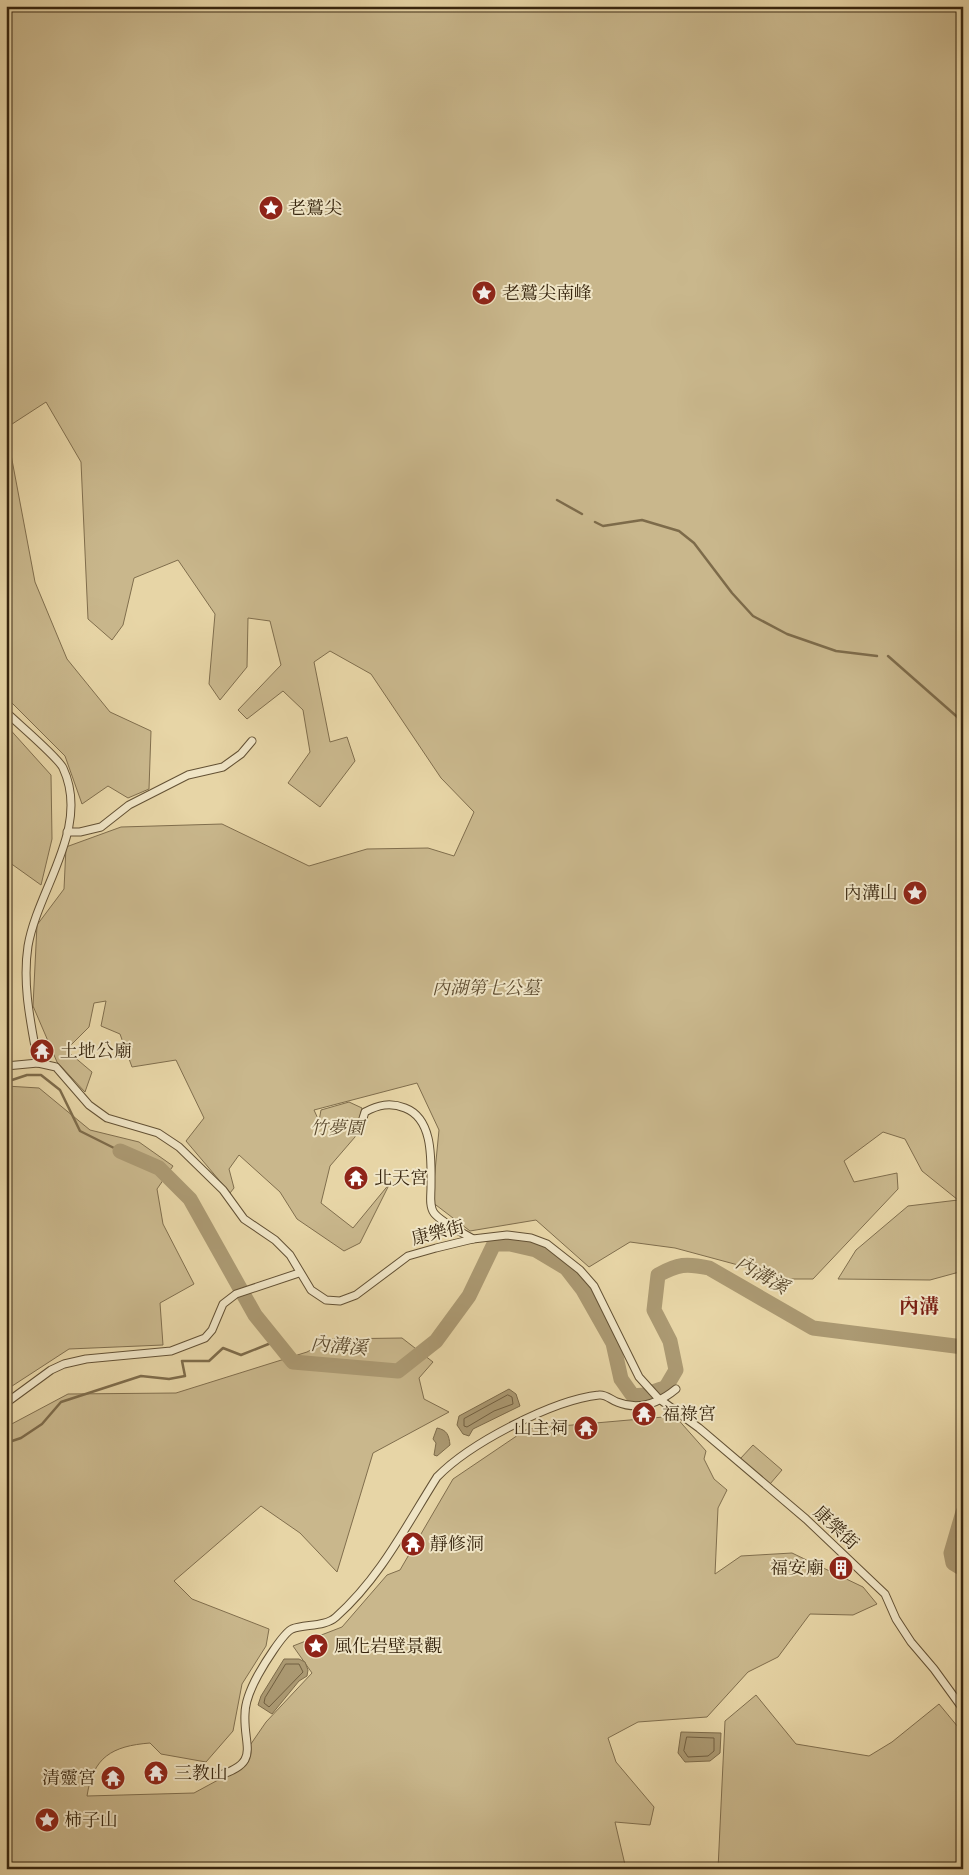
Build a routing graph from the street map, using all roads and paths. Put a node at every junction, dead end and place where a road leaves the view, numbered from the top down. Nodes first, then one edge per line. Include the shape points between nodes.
1 (6, 712) edge
2 (252, 741) dead end
3 (67, 832) junction
4 (38, 1062) junction
5 (6, 1066) edge
6 (359, 1131) dead end
7 (473, 1239) junction
8 (299, 1273) junction
9 (676, 1388) dead end
10 (660, 1398) junction
11 (6, 1403) edge
12 (963, 1709) edge
13 (217, 1776) dead end

1 - 3 street via 62,766 72,795
2 - 3 street via 223,767 188,775 129,805 101,827
3 - 4 street via 51,884 36,915 28,948 28,1009
4 - 5 street
4 - 8 street, 康樂街 via 56,1067 88,1105 107,1118 158,1133 179,1146 224,1190 244,1219 290,1254
6 - 7 street via 365,1112 378,1105 414,1111 422,1120 429,1144 434,1214
7 - 8 street, 康樂街 via 408,1256 356,1296 340,1301 326,1300 311,1290
7 - 10 street, 康樂街 via 507,1235 531,1238 547,1244 568,1259 594,1286 639,1377
8 - 11 street via 236,1294 223,1304 205,1338 170,1351 64,1364
9 - 10 street
10 - 12 street, 康樂街 via 806,1519 885,1594 911,1642
10 - 13 street via 636,1407 603,1395 577,1398 533,1416 462,1455 446,1468 432,1484 379,1570 334,1619 291,1630 282,1640 258,1675 247,1702 245,1723 249,1745 245,1758 239,1767

